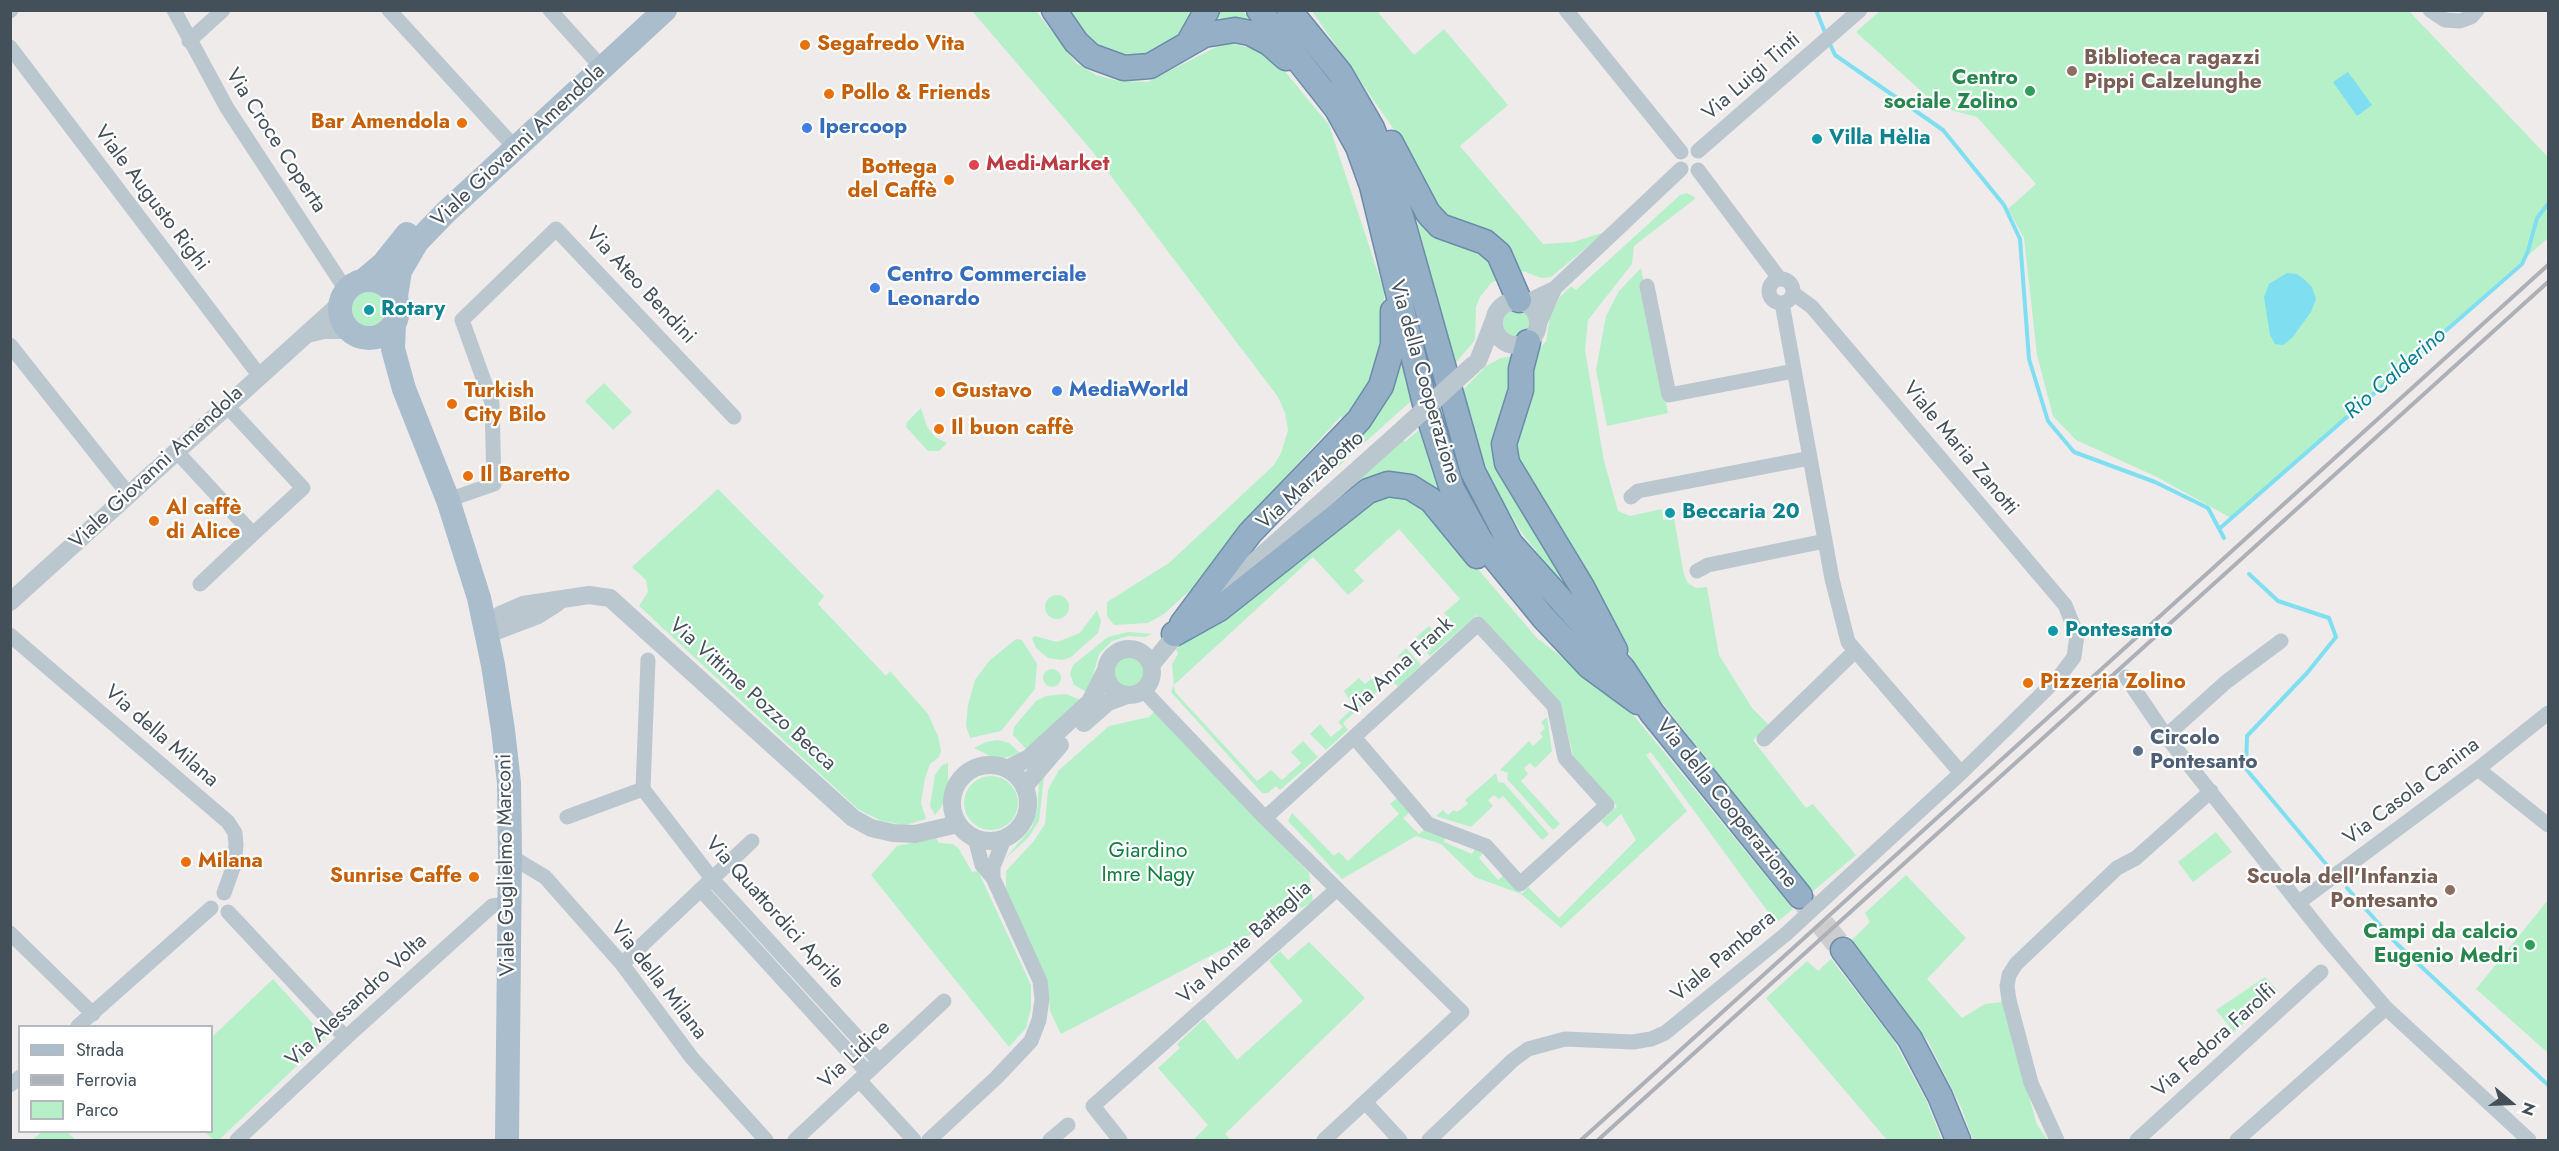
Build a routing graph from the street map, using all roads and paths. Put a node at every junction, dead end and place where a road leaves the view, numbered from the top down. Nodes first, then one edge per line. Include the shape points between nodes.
1 (174, 10) edge
2 (223, 10) edge
3 (389, 10) edge
4 (550, 10) edge
5 (649, 10) edge
6 (664, 10) edge
7 (1054, 10) edge
8 (1207, 10) edge
9 (1259, 10) edge
10 (1289, 10) edge
11 (1304, 10) edge
12 (1566, 10) edge
13 (1860, 10) edge
14 (2430, 10) edge
15 (2477, 10) edge
16 (189, 41) junction
17 (1189, 42) junction
18 (10, 47) edge
19 (595, 60) junction
20 (1342, 76) junction
21 (1337, 108) junction
22 (502, 133) junction
23 (1698, 151) junction
24 (1681, 152) junction
25 (1681, 169) junction
26 (1698, 170) junction
27 (1390, 261) junction
28 (1779, 278) junction
29 (1647, 286) dead end
30 (1555, 288) junction
31 (350, 291) junction
32 (396, 296) junction
33 (1788, 298) junction
34 (1522, 301) junction
35 (1494, 320) junction
36 (394, 324) junction
37 (355, 334) junction
38 (305, 335) junction
39 (1525, 338) junction
40 (10, 345) edge
41 (1476, 363) junction
42 (1794, 371) junction
43 (259, 375) junction
44 (404, 389) junction
45 (226, 405) junction
46 (734, 417) dead end
47 (176, 451) junction
48 (1810, 458) junction
49 (129, 495) junction
50 (1631, 497) dead end
51 (448, 500) junction
52 (253, 534) junction
53 (1825, 541) junction
54 (1697, 571) dead end
55 (200, 584) dead end
56 (479, 598) junction
57 (559, 601) junction
58 (10, 602) edge
59 (523, 605) junction
60 (487, 630) junction
61 (1174, 634) junction
62 (10, 635) edge
63 (2281, 641) dead end
64 (2077, 642) joint
65 (1136, 650) junction
66 (1855, 651) junction
67 (648, 660) dead end
68 (1151, 665) junction
69 (1589, 666) junction
70 (1623, 669) junction
71 (1106, 670) junction
72 (2126, 677) dead end
73 (1135, 693) junction
74 (2548, 712) edge
75 (1652, 713) junction
76 (2166, 736) junction
77 (1354, 737) junction
78 (1764, 739) dead end
79 (1006, 769) junction
80 (2478, 769) junction
81 (1961, 773) junction
82 (1024, 787) junction
83 (643, 789) junction
84 (2211, 791) junction
85 (952, 806) junction
86 (567, 817) dead end
87 (1265, 818) junction
88 (958, 824) junction
89 (2548, 825) edge
90 (915, 834) junction
91 (975, 838) junction
92 (1004, 839) junction
93 (752, 841) dead end
94 (510, 856) junction
95 (993, 878) junction
96 (707, 885) junction
97 (1336, 890) junction
98 (224, 893) junction
99 (1800, 896) tunnel mouth
100 (511, 903) junction
101 (2298, 903) junction
102 (211, 908) junction
103 (228, 912) junction
104 (10, 933) edge
105 (1843, 950) tunnel mouth
106 (622, 964) junction
107 (2321, 972) dead end
108 (944, 1001) dead end
109 (2386, 1008) junction
110 (93, 1014) junction
111 (79, 1025) edge
112 (346, 1038) junction
113 (879, 1060) junction
114 (863, 1076) junction
115 (1365, 1102) junction
116 (1068, 1125) dead end
117 (237, 1140) edge
118 (507, 1140) edge
119 (766, 1140) edge
120 (795, 1140) edge
121 (914, 1140) edge
122 (929, 1140) edge
123 (1050, 1140) edge
124 (1120, 1140) edge
125 (1324, 1140) edge
126 (1400, 1140) edge
127 (1429, 1140) edge
128 (1958, 1140) edge
129 (2056, 1140) edge
130 (2137, 1140) edge
131 (2237, 1140) edge
132 (2529, 1140) edge

1 - 16 street, Via Croce Coperta
2 - 16 street
3 - 22 street
4 - 19 street
5 - 19 main road, Viale Giovanni Amendola
6 - 32 main road, Viale Giovanni Amendola via 417,242 400,272
7 - 17 highway via 1091,56 1124,68 1150,66
8 - 17 highway
9 - 21 highway, Via della Cooperazione
10 - 20 highway, Via della Cooperazione
11 - 20 highway
12 - 24 street
13 - 23 street, Via Luigi Tinti
14 - 15 street via 2445,20 2460,21
16 - 31 street, Via Croce Coperta via 227,108
17 - 21 highway via 1216,32 1250,33 1294,65
18 - 43 street, Viale Augusto Righi
19 - 22 main road, Viale Giovanni Amendola
20 - 34 highway via 1380,125 1428,213 1440,226 1485,242 1499,254
20 - 70 highway, Via della Cooperazione via 1372,128 1389,170 1473,472 1510,543
21 - 27 highway, Via della Cooperazione via 1358,147 1372,186
22 - 31 main road, Viale Giovanni Amendola via 383,264
23 - 24 street via 1691,148
23 - 26 street via 1703,159
24 - 25 street
25 - 26 street via 1689,173
25 - 30 street
26 - 28 street, Viale Maria Zanotti
27 - 61 highway via 1393,345 1381,386 1359,420 1250,533
27 - 69 highway, Via della Cooperazione via 1425,404 1452,489 1480,540
28 - 33 street, Viale Maria Zanotti via 1789,281
28 - 33 street, Viale Maria Zanotti via 1771,282 1769,293 1775,302
29 - 42 street via 1669,395
30 - 34 street
30 - 39 street
31 - 32 main road via 379,281
31 - 37 main road via 343,322
31 - 38 street, Viale Giovanni Amendola
32 - 36 main road, Viale Giovanni Amendola via 399,310
33 - 42 street
33 - 64 street, Viale Maria Zanotti via 1812,307 2065,605
34 - 35 street via 1512,300 1499,307
34 - 39 street via 1536,313
35 - 39 street via 1497,335
35 - 41 street, Via Marzabotto
36 - 37 main road via 384,335
36 - 44 main road, Viale Guglielmo Marconi via 393,349
37 - 38 street via 324,330
37 - 44 main road, Viale Guglielmo Marconi via 376,349
38 - 43 street, Viale Giovanni Amendola
39 - 41 street, Via Marzabotto
39 - 70 highway via 1521,390 1504,444 1507,463 1582,587
40 - 49 street
41 - 61 street, Via Marzabotto, bridge
42 - 48 street
43 - 45 street, Viale Giovanni Amendola
44 - 51 main road, Viale Guglielmo Marconi
45 - 47 street, Viale Giovanni Amendola
45 - 52 street via 303,488
46 - 51 street, Via Ateo Bendini via 556,229 462,320 492,403 494,484
47 - 49 street, Viale Giovanni Amendola
47 - 52 street
48 - 50 street via 1638,491
48 - 53 street
49 - 58 street, Viale Giovanni Amendola
51 - 56 main road, Viale Guglielmo Marconi
52 - 55 street
53 - 54 street via 1708,565
53 - 66 street via 1841,620
56 - 59 street, Via Vittime Pozzo Becca
56 - 60 main road, Viale Guglielmo Marconi
57 - 59 street, Via Vittime Pozzo Becca
57 - 60 street, Via Vittime Pozzo Becca via 538,615
57 - 90 street, Via Vittime Pozzo Becca via 589,595 610,598 853,818 871,828
59 - 60 street, Via Vittime Pozzo Becca via 500,615
60 - 94 main road, Viale Guglielmo Marconi via 509,783
61 - 65 street, Via Marzabotto
61 - 68 street, Via Marzabotto
61 - 69 highway via 1219,609 1368,491 1389,484 1410,487 1431,500 1532,621
62 - 98 street, Via della Milana via 228,822 236,845
63 - 76 street via 2226,682
64 - 81 street, Viale Pambera via 2074,657
65 - 68 street
65 - 71 street, Via Marzabotto via 1116,653
66 - 78 street
66 - 81 street
67 - 83 street
68 - 73 street, Via Marzabotto via 1151,679
69 - 75 highway, Via della Cooperazione
70 - 75 highway, Via della Cooperazione
71 - 73 street via 1114,690
71 - 79 street, Via Marzabotto via 1090,702 1029,758
72 - 76 street
73 - 82 street via 1108,702 1098,710 1049,755
73 - 87 street
74 - 80 street, Via Casola Canina
75 - 99 highway, Via della Cooperazione
76 - 84 street
77 - 77 street, Via Anna Frank via 1478,624 1554,706 1565,758 1607,805 1520,884 1486,846 1428,824
77 - 87 street, Via Anna Frank
79 - 82 street
79 - 85 street, Via Marzabotto via 989,765 967,773 954,793
80 - 89 street
80 - 101 street, Via Casola Canina
81 - 127 street, Viale Pambera, bridge via 1786,934 1665,1033 1633,1042 1565,1039 1528,1049
82 - 92 street via 1027,812 1014,832
83 - 86 street
83 - 96 street, Via Quattordici Aprile
84 - 101 street
84 - 129 street via 2136,858 2117,868 2009,975 2009,1000 2031,1083
85 - 88 street
85 - 90 street via 947,814
87 - 97 street
88 - 90 street, Via Vittime Pozzo Becca
88 - 91 street
91 - 92 street
91 - 95 street via 982,865
92 - 95 street
93 - 96 street
94 - 100 main road, Viale Guglielmo Marconi
94 - 106 street, Via della Milana via 545,877
95 - 122 street via 1040,981 1040,1020 1031,1041
96 - 106 street
96 - 113 street, Via Quattordici Aprile
96 - 114 street, Via Quattordici Aprile
97 - 115 street, Via Monte Battaglia via 1462,1012
97 - 124 street, Via Monte Battaglia via 1093,1106
98 - 102 street via 214,895
98 - 103 street via 232,901
100 - 112 street, Via Alessandro Volta via 492,906
100 - 118 main road, Viale Guglielmo Marconi
101 - 109 street
102 - 103 street via 219,914
102 - 110 street
103 - 112 street
104 - 110 street
105 - 128 highway via 1910,1039
106 - 119 street, Via della Milana via 692,1058
107 - 130 street, Via Fedora Farolfi
108 - 113 street, Via Lidice
109 - 131 street
109 - 132 street
110 - 111 street
112 - 117 street, Via Alessandro Volta
113 - 114 street, Via Lidice
114 - 120 street, Via Lidice
114 - 121 street, Via Quattordici Aprile
115 - 125 street, Via Monte Battaglia
115 - 126 street
116 - 123 street

